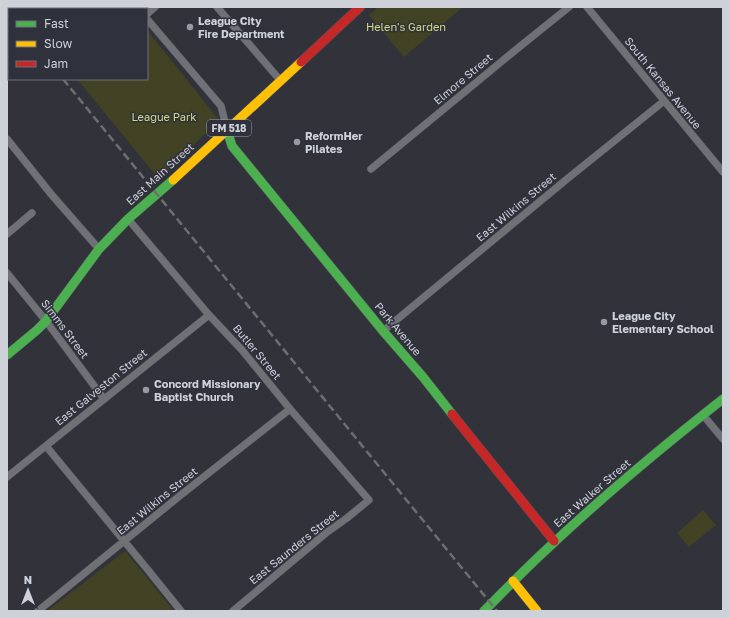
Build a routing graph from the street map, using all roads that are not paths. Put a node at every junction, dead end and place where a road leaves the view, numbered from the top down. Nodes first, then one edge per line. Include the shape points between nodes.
1 (217, 7) edge
2 (360, 7) edge
3 (569, 7) edge
4 (587, 7) edge
5 (148, 20) edge
6 (280, 80) junction
7 (664, 101) junction
8 (227, 130) junction
9 (7, 139) edge
10 (371, 169) dead end
11 (723, 172) edge
12 (32, 213) dead end
13 (128, 219) junction
14 (7, 234) edge
15 (99, 249) junction
16 (7, 273) edge
17 (209, 315) junction
18 (46, 321) junction
19 (383, 331) junction
20 (7, 355) edge
21 (104, 399) junction
22 (723, 399) edge
23 (290, 409) junction
24 (703, 415) junction
25 (723, 438) edge
26 (46, 446) junction
27 (7, 477) edge
28 (369, 500) joint
29 (124, 541) junction
30 (554, 541) junction
31 (513, 581) junction
32 (38, 611) edge
33 (181, 611) edge
34 (233, 611) edge
35 (484, 611) edge
36 (537, 611) edge

1 - 6 street
2 - 6 street, East Main Street / FM 518
3 - 10 street, Elmore Street
4 - 7 street, South Kansas Avenue
5 - 8 street via 221,106
6 - 8 street, East Main Street / FM 518
7 - 11 street, South Kansas Avenue
7 - 19 street, East Wilkins Street
8 - 13 street, East Main Street / FM 518
8 - 19 street, Park Avenue via 232,146
9 - 15 street
12 - 14 street
13 - 15 street, East Main Street / FM 518
13 - 17 street, Butler Street
15 - 18 street, East Main Street / FM 518
16 - 18 street, Simms Street
17 - 21 street, East Galveston Street
17 - 23 street, Butler Street via 242,350
18 - 20 street, East Main Street / FM 518
18 - 21 street, Simms Street
19 - 30 street, Park Avenue
21 - 26 street, East Galveston Street
22 - 24 street, East Walker Street
23 - 28 street, Butler Street
23 - 29 street, East Wilkins Street
24 - 25 street
24 - 30 street, East Walker Street
26 - 27 street, East Galveston Street
26 - 29 street
28 - 34 street, East Saunders Street
29 - 32 street, East Wilkins Street
29 - 33 street
30 - 31 street, East Walker Street
31 - 35 street, East Walker Street
31 - 36 street

